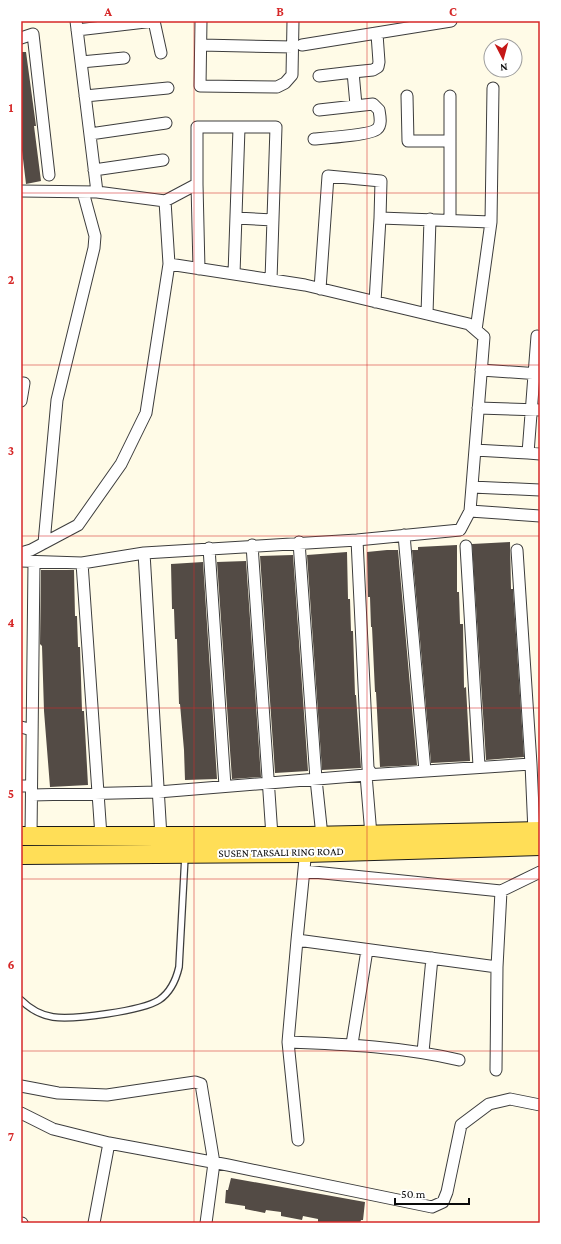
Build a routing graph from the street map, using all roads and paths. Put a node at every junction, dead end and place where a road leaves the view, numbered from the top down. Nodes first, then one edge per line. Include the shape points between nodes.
1 (200, 21) edge
2 (293, 21) edge
3 (451, 21) edge
4 (422, 23) edge
5 (76, 26) edge
6 (377, 34) junction
7 (21, 38) edge
8 (200, 45) junction
9 (298, 46) junction
10 (161, 53) dead end
11 (124, 58) dead end
12 (80, 62) junction
13 (353, 72) junction
14 (319, 76) dead end
15 (168, 88) dead end
16 (493, 88) dead end
17 (85, 96) junction
18 (407, 96) dead end
19 (450, 96) dead end
20 (356, 105) junction
21 (319, 110) dead end
22 (166, 124) dead end
23 (239, 128) junction
24 (90, 134) junction
25 (314, 139) dead end
26 (450, 141) junction
27 (163, 160) dead end
28 (94, 170) junction
29 (49, 175) dead end
30 (197, 184) junction
31 (21, 190) edge
32 (83, 192) junction
33 (97, 192) junction
34 (165, 201) junction
35 (236, 218) junction
36 (380, 218) junction
37 (430, 219) junction
38 (273, 220) junction
39 (450, 220) junction
40 (491, 222) junction
41 (168, 264) junction
42 (199, 269) junction
43 (234, 274) junction
44 (271, 280) junction
45 (320, 289) junction
46 (375, 302) junction
47 (427, 314) junction
48 (476, 330) junction
49 (537, 336) dead end
50 (481, 370) junction
51 (537, 374) edge
52 (21, 384) edge
53 (21, 401) edge
54 (478, 408) junction
55 (536, 410) edge
56 (475, 450) junction
57 (528, 453) junction
58 (540, 454) edge
59 (472, 487) junction
60 (540, 490) edge
61 (470, 511) junction
62 (540, 516) edge
63 (404, 535) junction
64 (357, 540) junction
65 (299, 542) junction
66 (44, 543) junction
67 (252, 545) junction
68 (466, 546) dead end
69 (209, 548) junction
70 (517, 550) dead end
71 (21, 553) edge
72 (144, 553) junction
73 (21, 561) edge
74 (34, 562) junction
75 (82, 563) junction
76 (26, 728) edge
77 (531, 764) junction
78 (479, 766) junction
79 (425, 771) junction
80 (366, 775) junction
81 (316, 779) junction
82 (268, 783) junction
83 (225, 786) junction
84 (28, 789) edge
85 (97, 792) junction
86 (158, 792) junction
87 (371, 835) junction
88 (26, 836) edge
89 (101, 836) junction
90 (272, 836) junction
91 (538, 836) edge
92 (161, 837) junction
93 (312, 842) junction
94 (186, 845) junction
95 (21, 854) edge
96 (304, 871) junction
97 (540, 872) edge
98 (501, 891) junction
99 (297, 940) junction
100 (367, 950) junction
101 (432, 958) junction
102 (497, 967) junction
103 (21, 1000) edge
104 (288, 1042) junction
105 (352, 1044) junction
106 (423, 1052) junction
107 (459, 1060) dead end
108 (496, 1070) dead end
109 (21, 1086) edge
110 (540, 1105) edge
111 (21, 1113) edge
112 (298, 1140) dead end
113 (109, 1143) junction
114 (214, 1163) junction
115 (94, 1223) edge
116 (206, 1223) edge

1 - 8 street
2 - 9 street
3 - 4 street
4 - 6 street
5 - 10 street via 154,21
5 - 12 street
6 - 9 street
6 - 13 street via 380,62 378,67
7 - 29 street via 33,34
8 - 9 street
8 - 9 street via 200,86 277,87 292,75
11 - 12 street
12 - 17 street
13 - 14 street
13 - 20 street
15 - 17 street
16 - 40 street
17 - 24 street
18 - 26 street via 408,141
19 - 26 street
20 - 21 street
20 - 25 street via 377,106 380,120 377,129 365,133
22 - 24 street
23 - 30 street via 197,128
23 - 35 street
23 - 38 street via 276,127
24 - 28 street
26 - 39 street
27 - 28 street
28 - 33 street
30 - 34 street
30 - 42 street
31 - 32 street
32 - 33 street
32 - 66 street via 95,236 94,248 57,400
33 - 34 street
34 - 41 street
35 - 38 street
35 - 43 street
36 - 37 street
36 - 45 street via 381,180 328,176
36 - 46 street
37 - 39 street
37 - 47 street
38 - 44 street
39 - 40 street
40 - 48 street
41 - 42 street
41 - 66 street via 146,413 121,464 78,525
42 - 43 street
43 - 44 street
44 - 45 street
45 - 46 street
46 - 47 street
47 - 48 street via 469,324
48 - 50 street via 484,337
49 - 51 street
50 - 51 street
50 - 54 street
51 - 55 street
52 - 53 street via 24,384
54 - 55 street
54 - 56 street
55 - 57 street
56 - 57 street
56 - 59 street
57 - 58 street
59 - 60 street
59 - 61 street
61 - 62 street
61 - 63 street via 460,530
63 - 64 street
63 - 79 street
64 - 65 street
64 - 80 street via 368,768 371,772
65 - 67 street
65 - 81 street
66 - 71 street
67 - 69 street
67 - 82 street
68 - 78 street
69 - 72 street
69 - 83 street
70 - 77 street
72 - 75 street
72 - 86 street
73 - 74 street
74 - 75 street
74 - 76 street
75 - 85 street
76 - 84 street
77 - 78 street
77 - 91 street
78 - 79 street
79 - 80 street
80 - 81 street
80 - 87 street
81 - 82 street
81 - 93 street
82 - 83 street
82 - 90 street
83 - 86 street
84 - 85 street
84 - 88 street
85 - 86 street
85 - 89 street
86 - 92 street
87 - 91 main road, SUSEN TARSALI RING ROAD
87 - 93 main road, SUSEN TARSALI RING ROAD
88 - 89 main road, SUSEN TARSALI RING ROAD
89 - 92 main road, SUSEN TARSALI RING ROAD
90 - 93 main road, SUSEN TARSALI RING ROAD
90 - 94 main road, SUSEN TARSALI RING ROAD
91 - 93 main road, SUSEN TARSALI RING ROAD
92 - 94 main road, SUSEN TARSALI RING ROAD
93 - 94 main road, SUSEN TARSALI RING ROAD
93 - 96 street
94 - 95 main road, SUSEN TARSALI RING ROAD
94 - 103 lane via 179,966 176,980 169,990 159,999 132,1009 64,1018 39,1013
96 - 98 street
96 - 99 street
97 - 98 street
98 - 102 street
99 - 100 street
99 - 104 street
100 - 101 street
100 - 105 street
101 - 102 street
101 - 106 street
102 - 108 street
104 - 105 street
104 - 112 street
105 - 106 street
106 - 107 street
109 - 114 street via 58,1093 107,1095 198,1082 202,1087
110 - 114 street via 510,1100 489,1104 461,1125 447,1192 443,1202 432,1207
111 - 113 street via 53,1129
113 - 114 street
113 - 115 street
114 - 116 street

